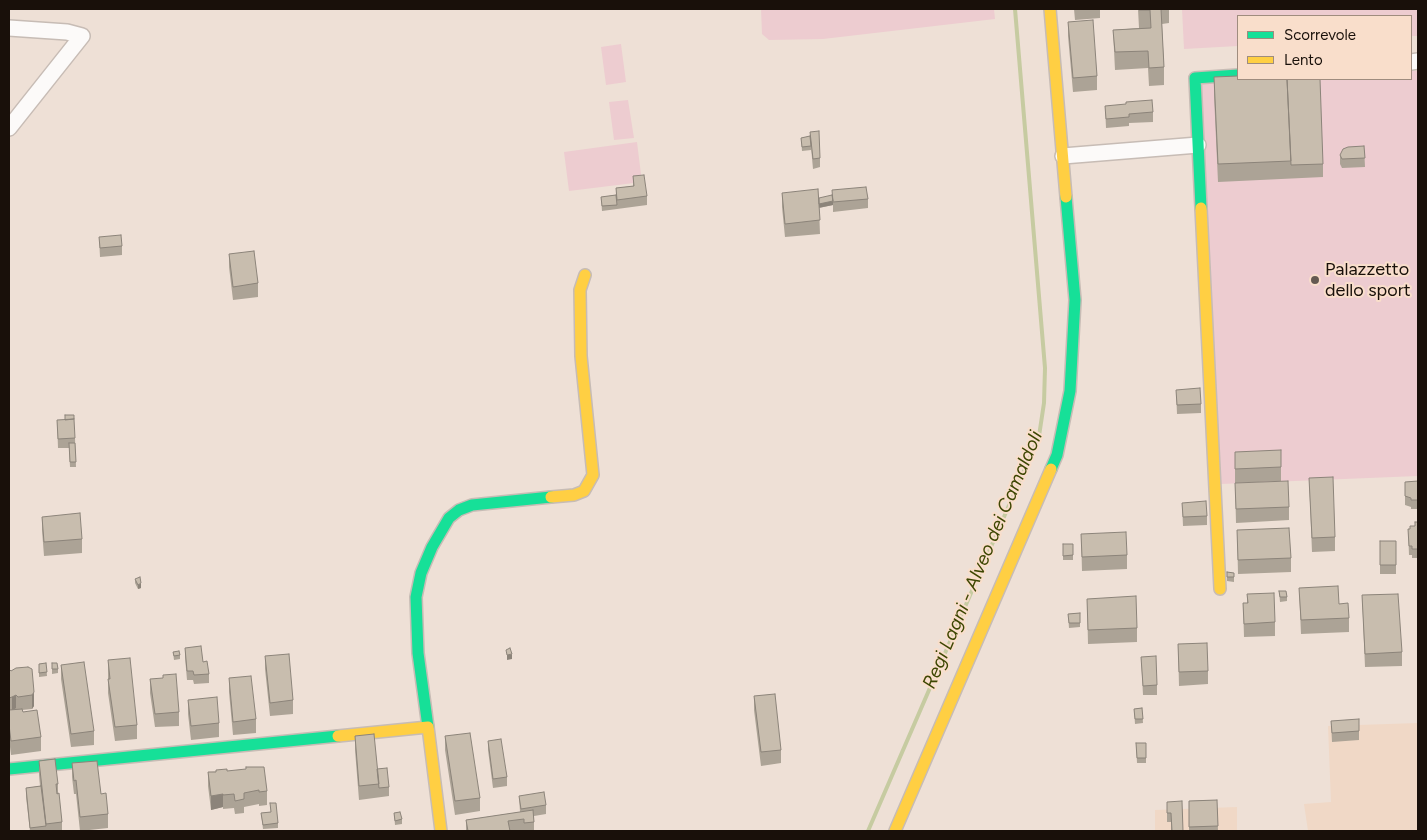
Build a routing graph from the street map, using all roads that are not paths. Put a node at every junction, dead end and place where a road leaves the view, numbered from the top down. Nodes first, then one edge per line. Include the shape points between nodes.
1 (1050, 9) edge
2 (9, 28) edge
3 (1237, 75) edge
4 (9, 128) edge
5 (1198, 146) junction
6 (1063, 156) junction
7 (585, 275) dead end
8 (1220, 589) dead end
9 (428, 727) junction
10 (9, 769) edge
11 (441, 831) edge
12 (895, 831) edge

1 - 6 street
2 - 4 street via 82,36
3 - 5 street via 1195,78
5 - 6 street
5 - 8 street
6 - 12 street via 1075,300 1070,391 1058,455
7 - 9 street via 580,290 581,356 593,475 590,484 574,495 472,506 449,518 421,573 416,597 418,653
9 - 10 street
9 - 11 street

